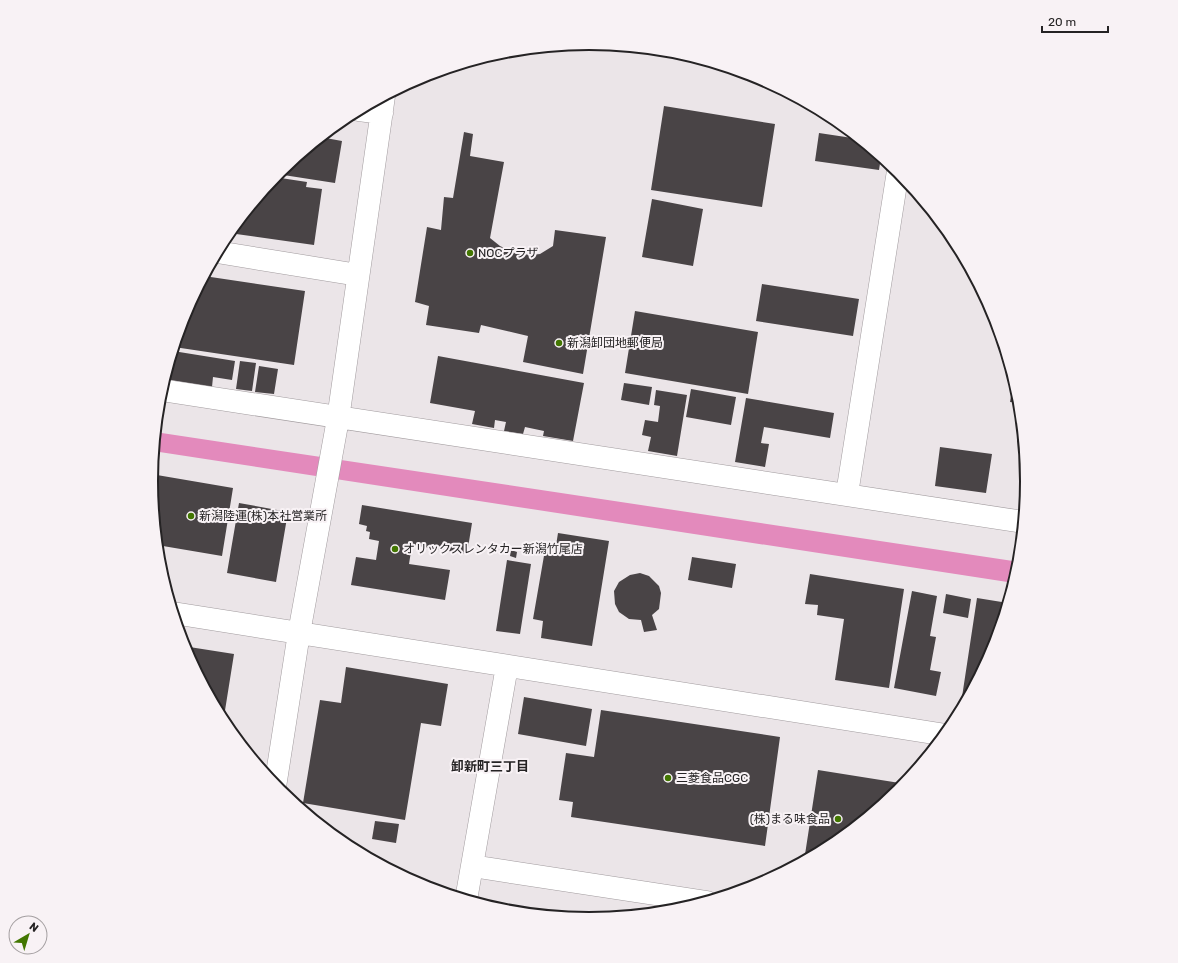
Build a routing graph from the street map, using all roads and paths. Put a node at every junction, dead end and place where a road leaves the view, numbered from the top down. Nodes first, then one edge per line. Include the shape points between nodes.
1 (383, 105) edge
2 (897, 179) edge
3 (223, 253) edge
4 (358, 275) junction
5 (167, 391) edge
6 (338, 419) junction
7 (847, 494) junction
8 (1019, 521) edge
9 (178, 614) edge
10 (299, 633) junction
11 (507, 666) junction
12 (939, 734) edge
13 (276, 779) edge
14 (472, 866) junction
15 (467, 895) edge
16 (693, 900) edge

1 - 4 street
2 - 7 street
3 - 4 street
4 - 6 street
5 - 6 street
6 - 7 street
6 - 10 street
7 - 8 street
9 - 10 street
10 - 11 street
10 - 13 street
11 - 12 street
11 - 14 street
14 - 15 street
14 - 16 street

